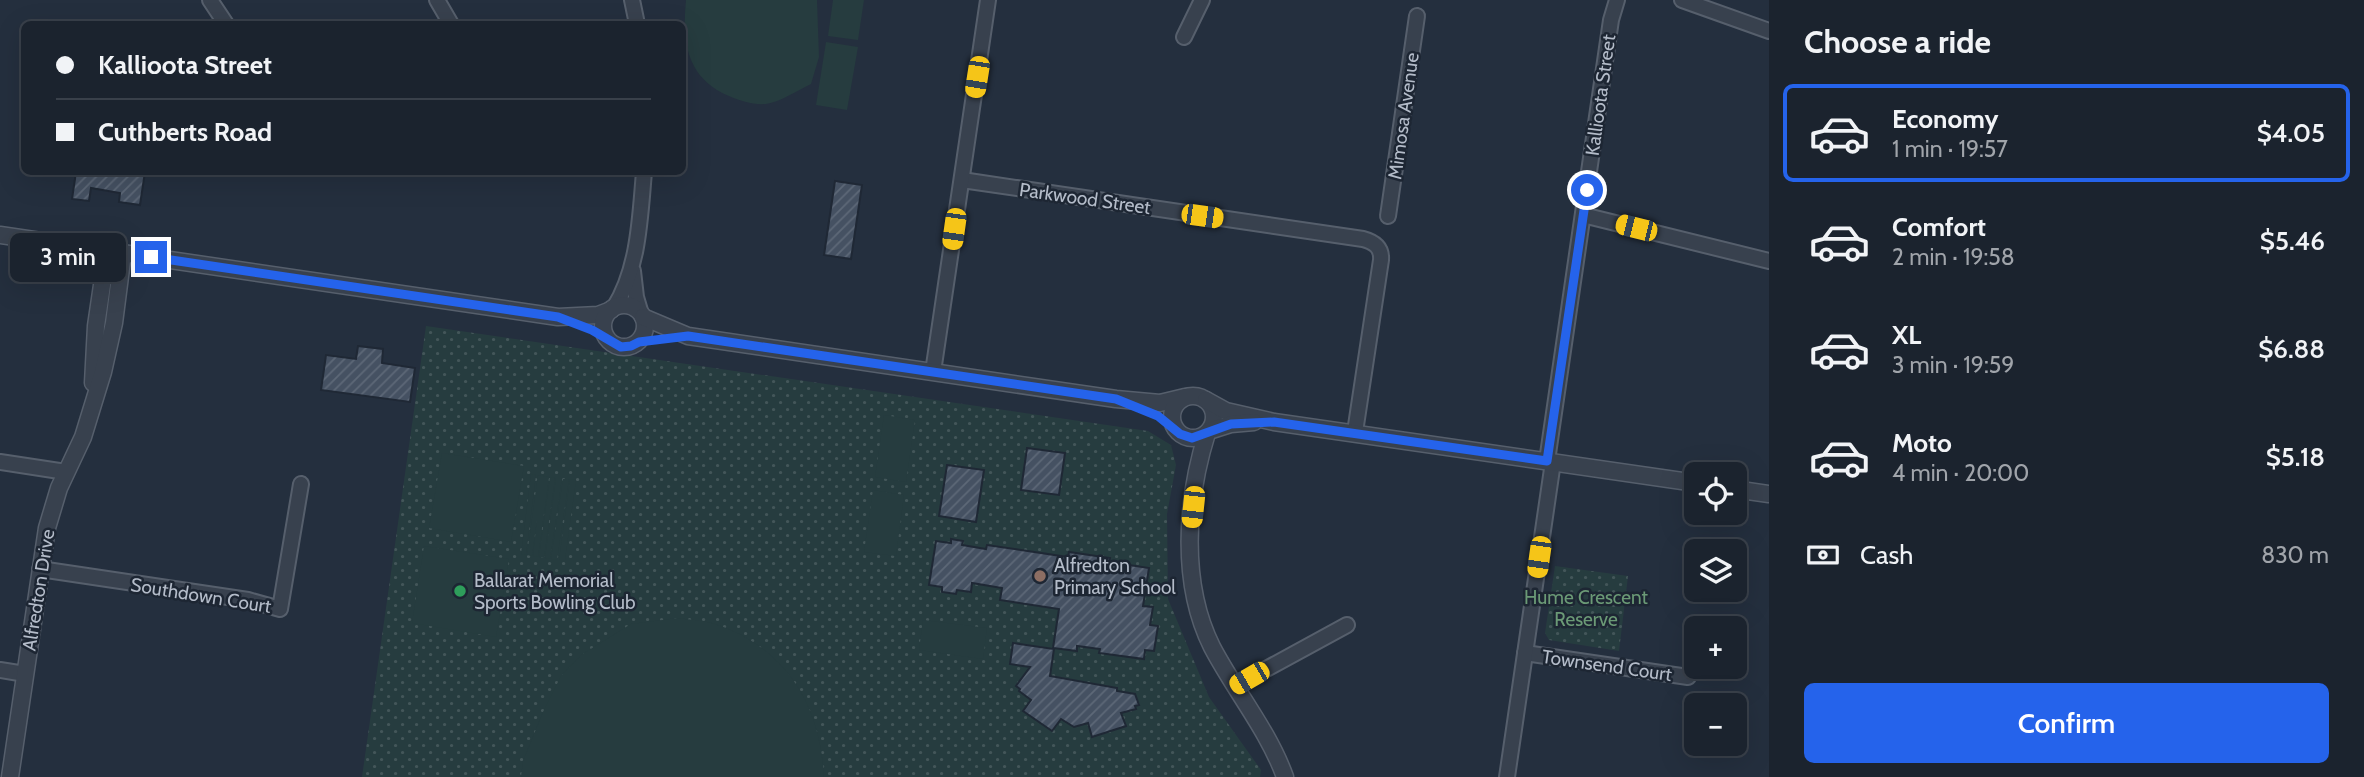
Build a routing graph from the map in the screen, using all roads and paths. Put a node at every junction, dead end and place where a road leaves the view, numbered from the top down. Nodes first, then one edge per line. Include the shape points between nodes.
1 (210, 0) edge
2 (437, 0) edge
3 (632, 0) edge
4 (988, 0) edge
5 (1202, 0) edge
6 (1611, 0) edge
7 (1617, 0) edge
8 (1682, 0) edge
9 (1418, 16) dead end
10 (1611, 19) junction
11 (224, 21) edge
12 (449, 21) edge
13 (636, 21) edge
14 (1769, 31) edge
15 (1184, 37) dead end
16 (644, 175) edge
17 (961, 180) junction
18 (1583, 215) junction
19 (1388, 216) dead end
20 (0, 235) edge
21 (115, 252) junction
22 (1769, 261) edge
23 (633, 262) junction
24 (613, 309) junction
25 (642, 315) junction
26 (558, 317) junction
27 (688, 336) junction
28 (607, 338) junction
29 (639, 342) junction
30 (933, 372) junction
31 (1185, 397) junction
32 (1116, 399) junction
33 (1206, 400) junction
34 (1274, 422) junction
35 (1177, 431) junction
36 (1208, 432) junction
37 (1356, 432) junction
38 (0, 462) edge
39 (1550, 462) junction
40 (66, 472) junction
41 (1684, 481) edge
42 (301, 484) dead end
43 (1196, 484) junction
44 (1747, 491) edge
45 (1769, 494) edge
46 (40, 569) junction
47 (1346, 625) dead end
48 (1525, 653) junction
49 (0, 670) edge
50 (25, 674) junction
51 (1684, 676) edge
52 (1236, 686) junction
53 (10, 777) edge
54 (1285, 777) edge
55 (1507, 777) edge

1 - 11 street
2 - 12 street
3 - 13 street
4 - 17 street
5 - 15 street
6 - 10 street, Kallioota Street
7 - 10 street, Kallioota Street
8 - 14 street
9 - 19 street, Mimosa Avenue
10 - 18 street, Kallioota Street
16 - 23 street
17 - 30 street
17 - 37 street, Parkwood Street via 1375,244 1381,260
18 - 22 street
18 - 39 street, Kallioota Street
20 - 21 street
21 - 26 street
21 - 40 street, Alfredton Drive via 110,341 81,443
23 - 24 street
23 - 25 street via 635,297
24 - 25 street via 627,306
24 - 26 street via 598,315
24 - 28 street via 604,323
25 - 27 street
25 - 29 street via 645,330
26 - 28 street
27 - 29 street
27 - 30 street
28 - 29 street via 621,347
30 - 32 street
31 - 32 street via 1160,403
31 - 33 street
31 - 35 street via 1173,410
32 - 35 street via 1153,414
33 - 34 street via 1234,413
33 - 36 street via 1214,415
34 - 36 street via 1231,424
34 - 37 street
35 - 36 street via 1192,438
35 - 43 street via 1187,447
36 - 43 street
37 - 39 street
38 - 40 street
39 - 41 street
39 - 48 street, Kallioota Street
40 - 46 street, Alfredton Drive via 49,519
42 - 46 street, Southdown Court via 280,609 248,600
43 - 52 street via 1189,556 1193,589 1208,638
44 - 45 street
46 - 50 street, Alfredton Drive
47 - 52 street
48 - 51 street, Townsend Court
48 - 55 street, Kallioota Street
49 - 50 street
50 - 53 street, Alfredton Drive
52 - 54 street

